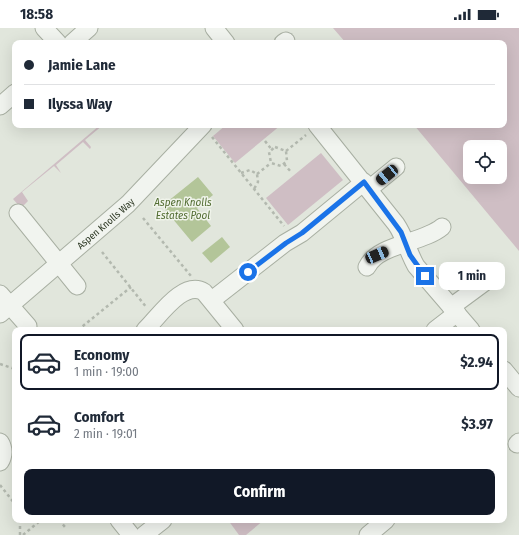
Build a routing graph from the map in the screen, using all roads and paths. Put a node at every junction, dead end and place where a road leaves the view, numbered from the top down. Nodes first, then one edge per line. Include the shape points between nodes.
1 (44, 28) edge
2 (89, 28) edge
3 (214, 28) edge
4 (55, 40) edge
5 (75, 40) edge
6 (224, 40) edge
7 (12, 96) edge
8 (0, 106) edge
9 (313, 129) edge
10 (206, 130) edge
11 (265, 141) dead end
12 (272, 150) junction
13 (286, 151) junction
14 (271, 163) junction
15 (284, 164) junction
16 (396, 167) dead end
17 (241, 173) junction
18 (292, 173) dead end
19 (257, 174) junction
20 (366, 186) junction
21 (254, 189) junction
22 (18, 213) dead end
23 (143, 218) dead end
24 (442, 227) dead end
25 (287, 230) dead end
26 (406, 243) junction
27 (102, 252) dead end
28 (59, 264) junction
29 (367, 267) dead end
30 (489, 279) dead end
31 (189, 284) junction
32 (77, 286) dead end
33 (131, 287) junction
34 (212, 300) junction
35 (3, 304) edge
36 (149, 310) dead end
37 (454, 310) junction
38 (28, 326) dead end
39 (82, 327) edge
40 (147, 327) edge
41 (230, 327) edge
42 (438, 327) edge
43 (468, 327) edge
44 (0, 364) edge
45 (12, 368) edge
46 (0, 442) edge
47 (0, 462) edge
48 (0, 485) edge
49 (12, 500) edge
50 (20, 523) edge
51 (37, 523) edge
52 (62, 523) edge
53 (121, 523) edge
54 (159, 523) edge
55 (382, 523) edge
56 (65, 527) dead end
57 (22, 535) edge
58 (131, 535) edge
59 (144, 535) edge
60 (368, 535) edge

1 - 4 street
2 - 5 street
3 - 6 street
7 - 8 street
9 - 13 path
9 - 20 street
10 - 17 path
10 - 28 street, Aspen Knolls Way via 128,204
11 - 12 path
12 - 13 path via 275,147
12 - 14 path
13 - 15 path via 287,162
14 - 15 path via 281,166
14 - 19 path
15 - 18 path
16 - 20 street
17 - 19 path via 250,170
17 - 21 path
19 - 21 path via 258,182
20 - 26 street via 396,224
20 - 34 street
21 - 25 path
22 - 28 street
23 - 31 path
24 - 26 street via 434,234
26 - 29 street via 377,255
26 - 37 street via 416,266
27 - 33 path
28 - 32 street
28 - 35 street, Aspen Knolls Way
30 - 37 street
31 - 34 street via 190,289 200,290
31 - 40 street
33 - 36 path
33 - 39 path
34 - 41 street
35 - 38 street
37 - 42 street
37 - 43 street
44 - 45 path
46 - 47 street via 3,453
48 - 49 path
50 - 57 path
51 - 57 path
52 - 56 path
53 - 58 street
54 - 59 street
55 - 60 street

